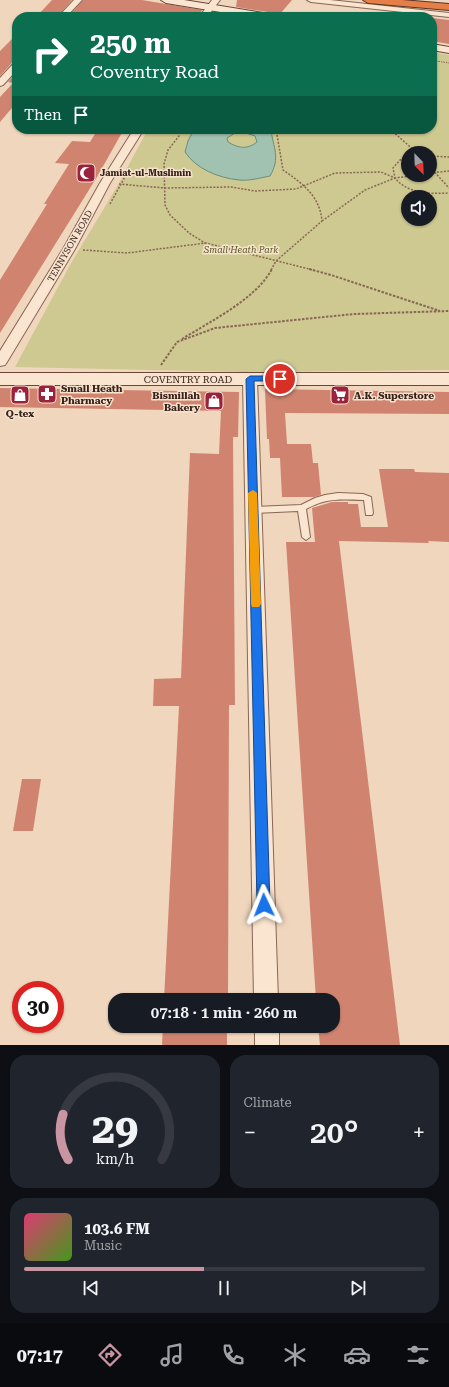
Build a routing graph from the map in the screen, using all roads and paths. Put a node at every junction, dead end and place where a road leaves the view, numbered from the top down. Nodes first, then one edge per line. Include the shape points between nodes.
1 (78, 0) edge
2 (166, 0) edge
3 (311, 0) edge
4 (368, 0) edge
5 (421, 0) edge
6 (449, 2) edge
7 (213, 3) edge
8 (449, 7) edge
9 (67, 12) edge
10 (207, 12) edge
11 (249, 12) edge
12 (421, 12) edge
13 (437, 14) edge
14 (449, 15) edge
15 (437, 48) edge
16 (449, 50) edge
17 (437, 61) edge
18 (449, 63) edge
19 (12, 70) edge
20 (0, 83) edge
21 (136, 134) edge
22 (180, 134) edge
23 (277, 134) edge
24 (396, 134) edge
25 (409, 146) edge
26 (437, 156) edge
27 (449, 157) edge
28 (401, 160) edge
29 (449, 171) edge
30 (437, 173) edge
31 (437, 174) edge
32 (401, 177) edge
33 (394, 178) junction
34 (105, 183) junction
35 (304, 185) junction
36 (165, 188) junction
37 (449, 188) edge
38 (449, 193) edge
39 (322, 221) junction
40 (206, 243) junction
41 (69, 250) junction
42 (276, 262) junction
43 (440, 311) junction
44 (449, 311) edge
45 (177, 342) junction
46 (0, 362) edge
47 (0, 379) edge
48 (149, 379) junction
49 (250, 379) junction
50 (449, 379) edge
51 (302, 508) junction
52 (253, 510) junction
53 (369, 513) dead end
54 (306, 537) dead end
55 (266, 993) edge
56 (267, 1033) edge
57 (267, 1045) edge

1 - 9 street
2 - 7 street
3 - 12 street
4 - 8 highway
5 - 6 highway
7 - 10 street
7 - 11 street
13 - 14 street
15 - 16 street
17 - 18 path
19 - 20 street
21 - 34 street, TENNYSON ROAD
22 - 36 path via 168,150 164,164
23 - 35 path via 283,170
24 - 25 path
26 - 27 path
28 - 33 path via 393,168
29 - 30 path
31 - 37 path
32 - 33 path
33 - 35 path via 381,172 335,173
33 - 38 path via 413,190 436,194
33 - 39 path via 366,190
34 - 36 path
34 - 41 street, TENNYSON ROAD
35 - 36 path via 296,189 255,191 231,187
35 - 39 path via 321,209
36 - 40 path via 165,205 170,215 189,233
39 - 42 path
40 - 41 path via 127,253
40 - 42 path
41 - 46 street, TENNYSON ROAD
42 - 43 path via 331,275
42 - 45 path via 266,280 251,295
43 - 44 path
43 - 45 path via 354,314 215,328
45 - 48 path
47 - 48 street, COVENTRY ROAD
48 - 49 street, COVENTRY ROAD
49 - 50 street, COVENTRY ROAD
49 - 52 street
51 - 52 lane
51 - 53 lane via 328,496 363,497 368,499
51 - 54 lane
52 - 55 street
56 - 57 street

